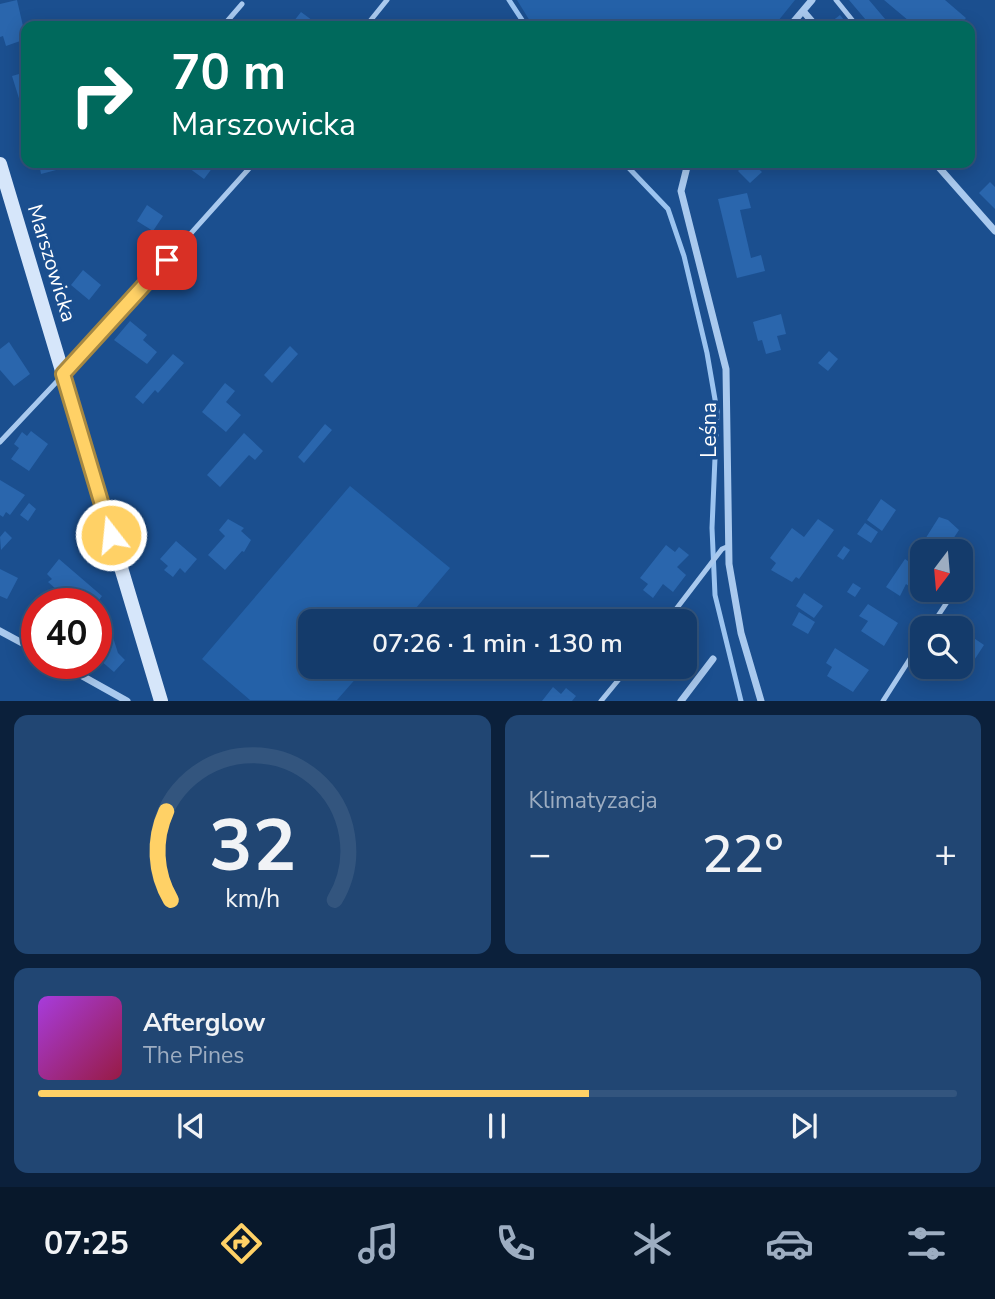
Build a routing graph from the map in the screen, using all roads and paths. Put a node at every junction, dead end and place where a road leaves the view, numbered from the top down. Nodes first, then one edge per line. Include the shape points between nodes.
1 (387, 0) edge
2 (812, 0) edge
3 (836, 0) edge
4 (242, 4) dead end
5 (803, 11) junction
6 (227, 21) edge
7 (370, 21) edge
8 (794, 21) edge
9 (812, 21) edge
10 (853, 21) edge
11 (0, 164) edge
12 (249, 168) edge
13 (687, 168) edge
14 (939, 168) edge
15 (995, 231) edge
16 (63, 374) junction
17 (0, 442) edge
18 (729, 546) junction
19 (676, 609) edge
20 (0, 631) edge
21 (21, 642) edge
22 (713, 659) dead end
23 (910, 659) edge
24 (88, 679) edge
25 (619, 679) edge
26 (127, 701) edge
27 (161, 701) edge
28 (601, 701) edge
29 (681, 701) edge
30 (761, 701) edge
31 (883, 701) edge

1 - 7 lane
2 - 5 street
3 - 10 lane
4 - 6 lane
5 - 8 street
5 - 9 street
11 - 16 street, Marszowicka
12 - 16 lane, Marszowicka
13 - 18 street, Leśna via 681,191 726,369
14 - 15 street
16 - 17 lane, Marszowicka
16 - 27 street, Marszowicka
18 - 19 lane
18 - 30 street, Leśna via 741,633
20 - 21 street
22 - 29 street
23 - 31 lane
24 - 26 street
25 - 28 lane

